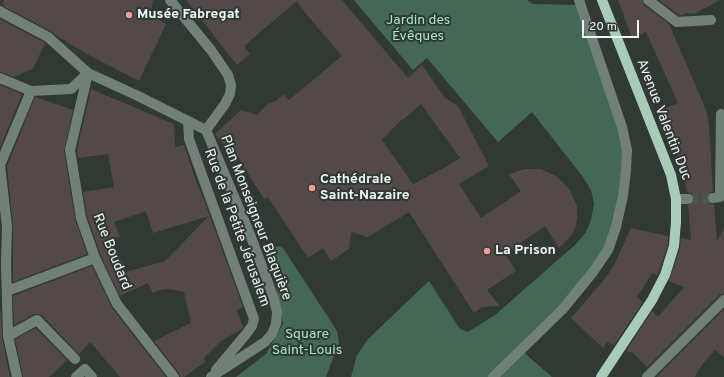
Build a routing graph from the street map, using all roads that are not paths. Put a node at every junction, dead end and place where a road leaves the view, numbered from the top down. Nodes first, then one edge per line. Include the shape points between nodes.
1 (170, 0) edge
2 (579, 0) edge
3 (602, 0) edge
4 (648, 0) edge
5 (0, 11) edge
6 (711, 20) dead end
7 (88, 72) junction
8 (0, 78) edge
9 (31, 91) junction
10 (721, 114) dead end
11 (188, 121) junction
12 (206, 130) junction
13 (1, 180) edge
14 (713, 198) dead end
15 (676, 199) junction
16 (688, 199) tunnel mouth
17 (95, 258) junction
18 (7, 291) junction
19 (724, 300) edge
20 (8, 336) junction
21 (75, 359) dead end
22 (17, 377) edge
23 (76, 377) edge
24 (92, 377) edge
25 (174, 377) edge
26 (210, 377) edge
27 (493, 377) edge
28 (601, 377) edge
29 (647, 377) edge

1 - 12 street, Plan Monseigneur Blaquière via 211,50 228,75 231,85 225,104
2 - 27 street via 622,127 627,150 623,196 616,227 608,250 562,310
3 - 15 main road, Avenue Valentin Duc via 671,174
4 - 6 street via 677,22
5 - 7 street via 48,38
7 - 9 street via 71,89
7 - 11 street
7 - 17 street, Rue Boudard via 70,150 81,218
8 - 9 street
9 - 13 street via 0,165
10 - 14 street via 720,198
11 - 12 street
11 - 26 street, Rue de la Petite Jérusalem via 189,140 254,319 247,333
12 - 26 street, Plan Monseigneur Blaquière via 254,244 277,312 276,324 265,342
13 - 18 street via 7,227
15 - 16 street
15 - 28 main road, Avenue Valentin Duc via 674,246 665,275 652,300
17 - 18 street
17 - 25 street, Rue Boudard via 117,304
18 - 20 street
19 - 29 street
20 - 21 street via 37,320
20 - 22 street
23 - 24 street via 85,369

